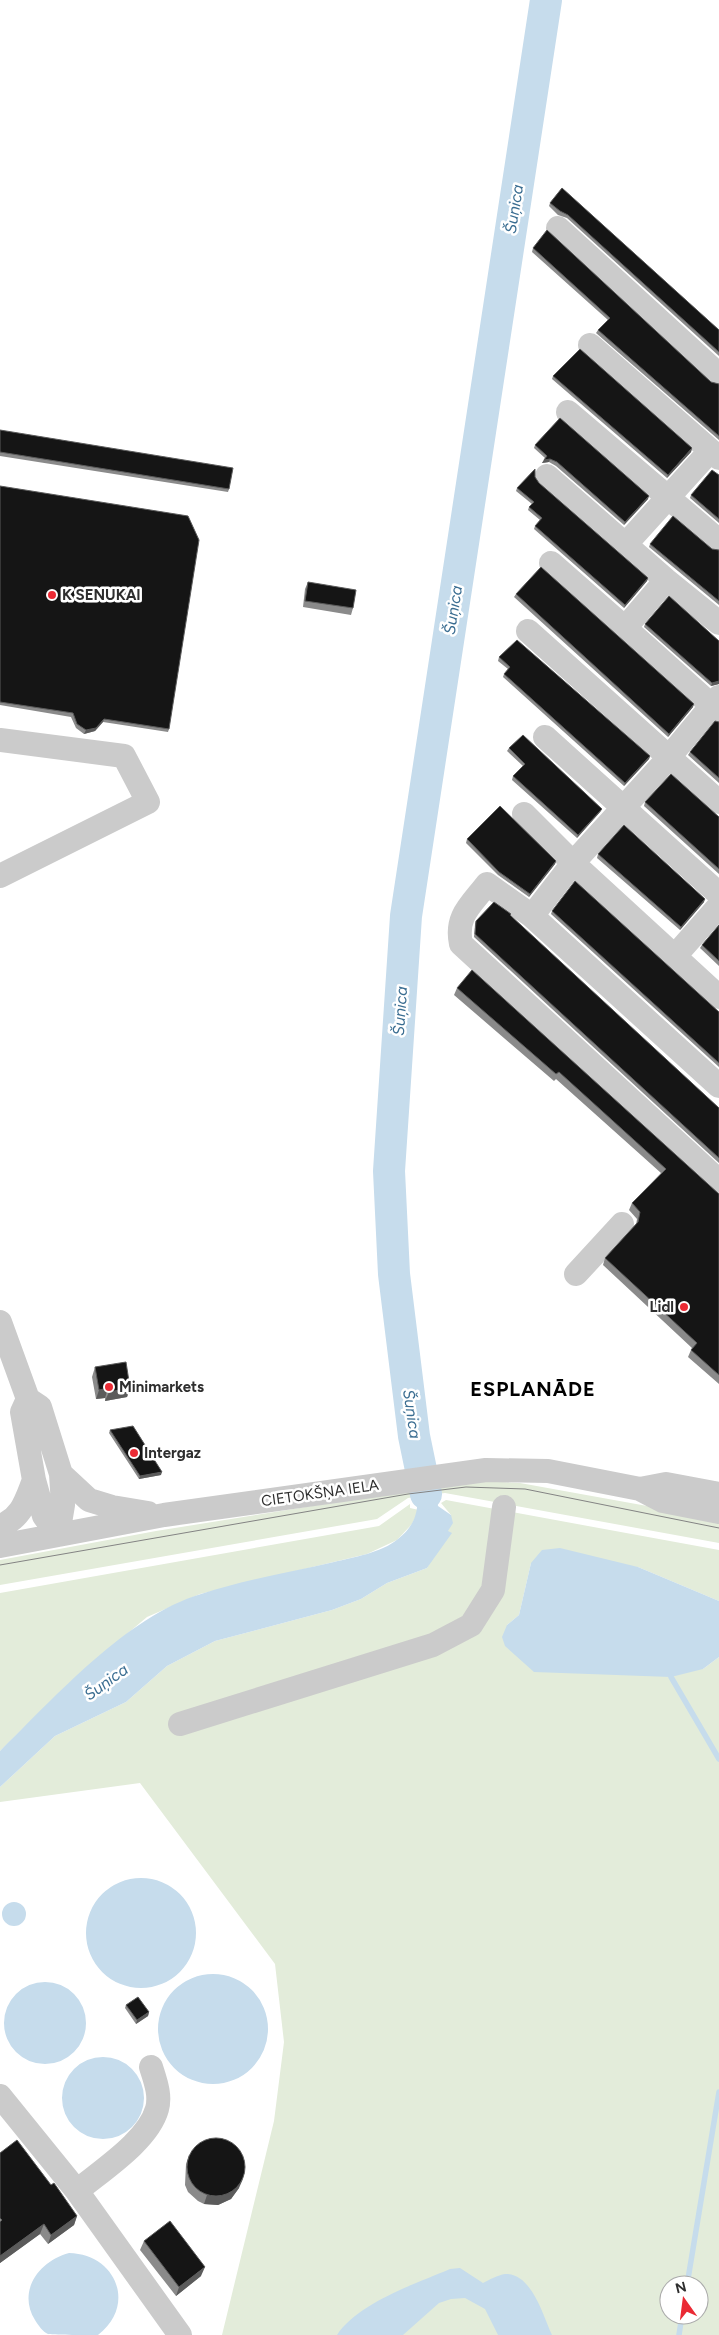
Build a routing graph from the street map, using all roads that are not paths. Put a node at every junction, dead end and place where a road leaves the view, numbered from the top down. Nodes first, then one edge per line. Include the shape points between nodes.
1 (558, 228) dead end
2 (590, 345) dead end
3 (719, 375) edge
4 (568, 412) dead end
5 (715, 454) edge
6 (547, 476) dead end
7 (668, 497) junction
8 (719, 541) edge
9 (625, 545) junction
10 (551, 563) dead end
11 (666, 580) junction
12 (719, 623) edge
13 (625, 628) junction
14 (528, 631) dead end
15 (717, 705) edge
16 (545, 737) dead end
17 (0, 740) edge
18 (670, 756) junction
19 (719, 802) edge
20 (624, 807) junction
21 (524, 814) dead end
22 (573, 863) junction
23 (0, 876) edge
24 (719, 894) edge
25 (719, 906) edge
26 (532, 916) junction
27 (675, 956) junction
28 (719, 997) edge
29 (719, 1086) edge
30 (719, 1181) edge
31 (622, 1224) dead end
32 (576, 1274) dead end
33 (0, 1322) edge
34 (28, 1399) junction
35 (61, 1474) junction
36 (34, 1480) junction
37 (640, 1489) junction
38 (719, 1494) edge
39 (504, 1507) dead end
40 (719, 1512) edge
41 (164, 1515) junction
42 (0, 1526) edge
43 (58, 1535) junction
44 (0, 1546) edge
45 (180, 1724) dead end
46 (151, 2067) dead end
47 (4, 2111) edge
48 (77, 2191) junction
49 (180, 2335) edge

1 - 3 street
2 - 5 street
4 - 7 street
5 - 7 street
6 - 9 street
7 - 8 street
7 - 9 street
9 - 11 street
10 - 13 street
11 - 12 street
11 - 13 street
13 - 15 street
14 - 18 street
15 - 18 street
16 - 20 street
17 - 23 street via 124,756 148,802
18 - 19 street
18 - 20 street
20 - 22 street
20 - 24 street
21 - 22 street
22 - 26 street
22 - 27 street
25 - 27 street
26 - 29 street
26 - 30 street via 487,884 460,918 460,944
27 - 28 street
31 - 32 street
33 - 34 street
34 - 35 street via 40,1407
34 - 36 street via 22,1412
35 - 41 street via 89,1500
35 - 43 street via 63,1505
36 - 42 street via 26,1505 17,1516
36 - 43 street via 44,1516
37 - 38 street, CIETOKŠŅA IELA via 666,1484
37 - 40 street, CIETOKŠŅA IELA via 663,1501
37 - 41 street, CIETOKŠŅA IELA via 548,1471 486,1470
39 - 45 street via 493,1590 471,1625 433,1645
41 - 43 street, CIETOKŠŅA IELA
43 - 44 street, CIETOKŠŅA IELA
46 - 48 street via 158,2087 158,2108 145,2134
47 - 48 street
48 - 49 street

